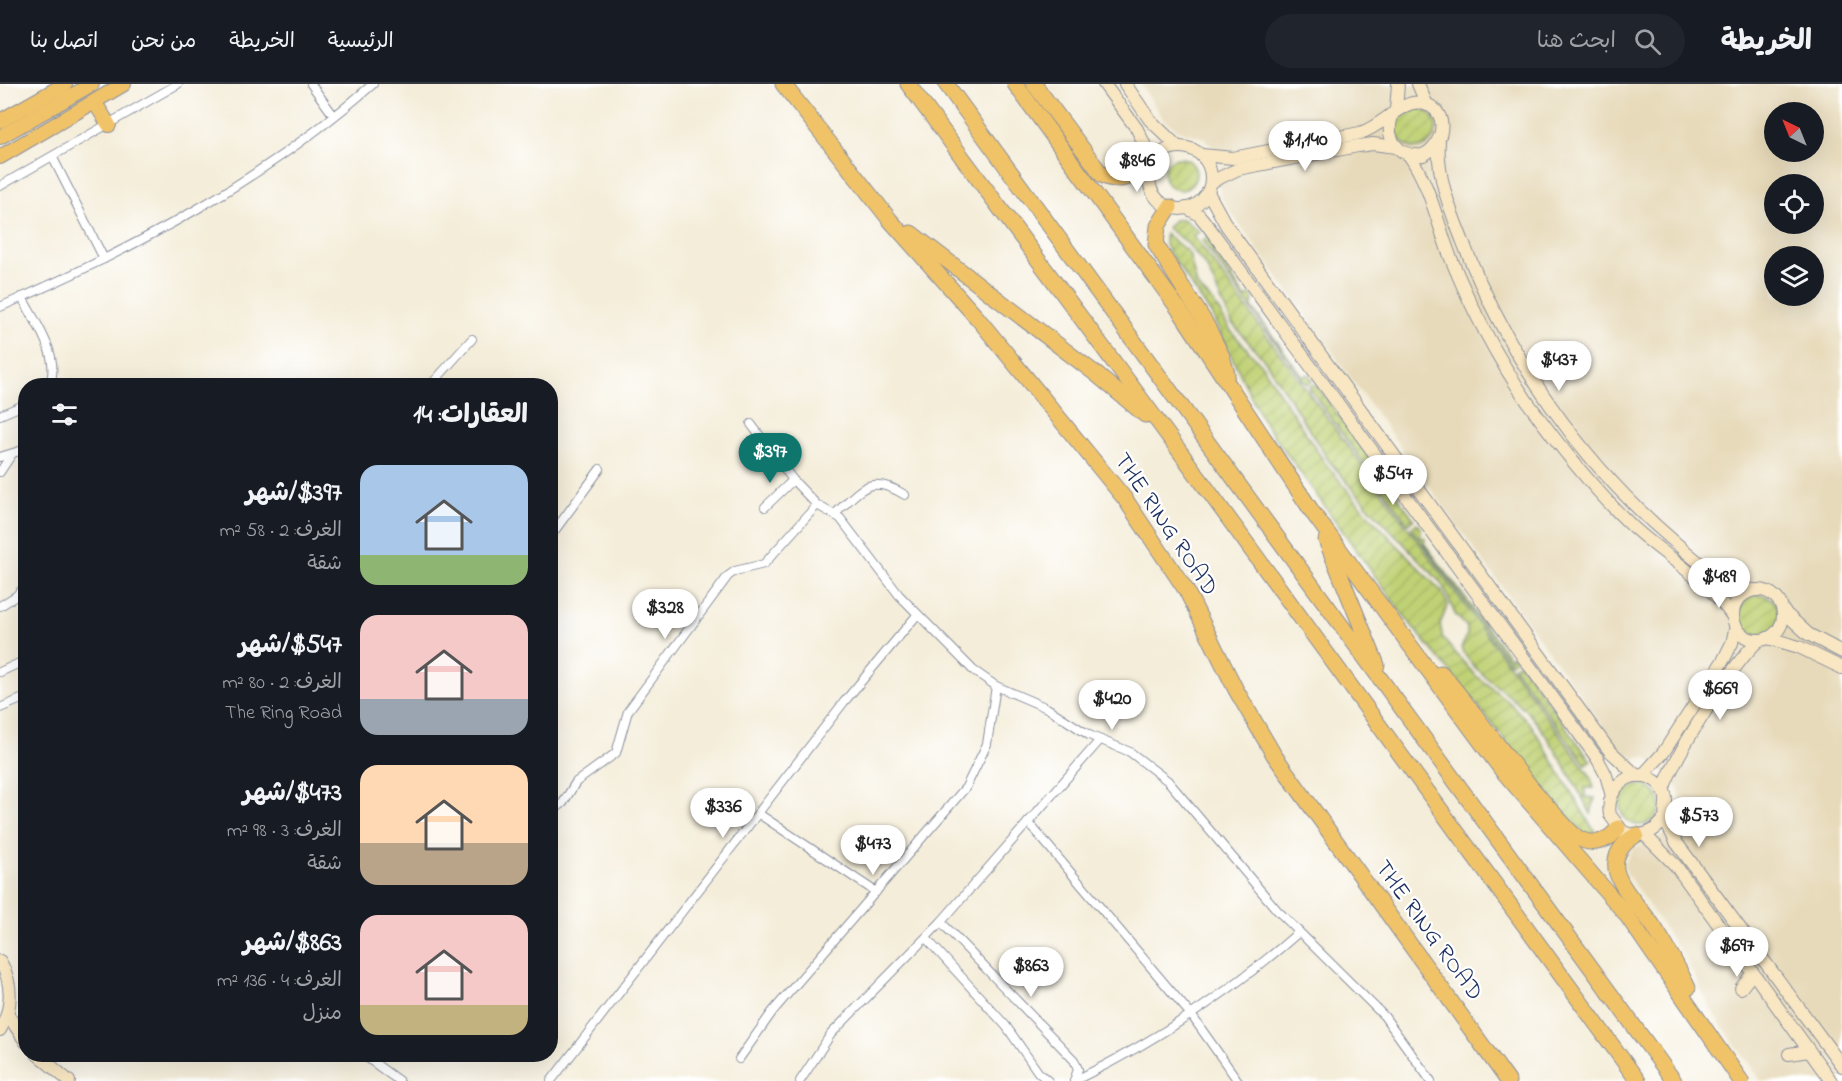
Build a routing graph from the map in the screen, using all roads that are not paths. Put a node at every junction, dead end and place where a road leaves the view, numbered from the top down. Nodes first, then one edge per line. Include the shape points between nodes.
1 (65, 84) edge
2 (92, 84) edge
3 (124, 84) edge
4 (177, 84) edge
5 (311, 84) edge
6 (373, 84) edge
7 (783, 84) edge
8 (908, 84) edge
9 (946, 84) edge
10 (1015, 84) edge
11 (1034, 84) edge
12 (1104, 84) edge
13 (1125, 84) edge
14 (1398, 84) edge
15 (1418, 84) edge
16 (95, 103) junction
17 (1427, 105) junction
18 (1394, 113) junction
19 (334, 116) junction
20 (0, 120) edge
21 (109, 124) junction
22 (0, 137) edge
23 (1439, 142) junction
24 (1178, 147) junction
25 (1396, 147) junction
26 (1202, 155) junction
27 (1409, 155) junction
28 (0, 157) edge
29 (53, 158) junction
30 (1153, 164) junction
31 (0, 186) edge
32 (1210, 187) junction
33 (1170, 207) junction
34 (1187, 208) junction
35 (890, 220) junction
36 (104, 259) junction
37 (22, 297) junction
38 (0, 307) edge
39 (472, 339) dead end
40 (52, 378) edge
41 (437, 378) edge
42 (1231, 388) junction
43 (18, 408) edge
44 (0, 416) edge
45 (751, 424) dead end
46 (1167, 434) junction
47 (18, 452) edge
48 (12, 454) junction
49 (0, 458) edge
50 (600, 469) dead end
51 (0, 472) edge
52 (793, 480) junction
53 (905, 495) dead end
54 (817, 505) junction
55 (765, 507) dead end
56 (835, 514) junction
57 (1315, 516) junction
58 (558, 526) edge
59 (1753, 590) junction
60 (18, 594) edge
61 (0, 606) edge
62 (1784, 612) junction
63 (917, 615) junction
64 (1734, 622) junction
65 (1764, 639) junction
66 (1842, 652) edge
67 (1419, 658) junction
68 (18, 663) edge
69 (1842, 668) edge
70 (0, 670) edge
71 (1383, 682) junction
72 (996, 686) junction
73 (18, 700) edge
74 (0, 708) edge
75 (1100, 740) junction
76 (1640, 776) junction
77 (1663, 790) junction
78 (1611, 793) junction
79 (558, 807) edge
80 (759, 814) junction
81 (1665, 818) junction
82 (1028, 822) junction
83 (1618, 828) junction
84 (1640, 835) junction
85 (876, 892) junction
86 (941, 922) junction
87 (1299, 932) junction
88 (926, 938) junction
89 (0, 961) edge
90 (1752, 974) junction
91 (1741, 988) dead end
92 (1693, 1009) junction
93 (8, 1015) junction
94 (1192, 1016) junction
95 (0, 1030) edge
96 (18, 1030) edge
97 (0, 1037) edge
98 (18, 1040) edge
99 (1809, 1051) junction
100 (1789, 1054) dead end
101 (739, 1059) dead end
102 (47, 1062) edge
103 (373, 1062) edge
104 (1842, 1066) edge
105 (69, 1081) edge
106 (399, 1081) edge
107 (551, 1081) edge
108 (800, 1081) edge
109 (1047, 1081) edge
110 (1074, 1081) edge
111 (1238, 1081) edge
112 (1431, 1081) edge
113 (1508, 1081) edge
114 (1638, 1081) edge
115 (1674, 1081) edge
116 (1741, 1081) edge
117 (1832, 1081) edge

1 - 20 main road
2 - 22 main road
3 - 16 main road
4 - 21 street
5 - 19 street
6 - 19 street
7 - 35 highway, THE RING ROAD
8 - 46 highway
9 - 71 highway
10 - 42 highway via 1138,251
11 - 30 highway via 1102,175 1124,180
12 - 30 street via 1137,129
13 - 24 street via 1150,120
14 - 18 street
15 - 17 street
16 - 21 main road
16 - 28 main road
17 - 18 street via 1408,103
17 - 23 street via 1442,125
18 - 25 street via 1389,133
18 - 26 street via 1370,130 1325,141 1233,158
19 - 36 street via 222,193
21 - 29 street
23 - 27 street via 1423,155
23 - 59 street via 1440,171 1485,293 1565,427 1623,494 1664,533 1712,572 1735,586
24 - 26 street via 1191,148
24 - 30 street via 1160,154
25 - 27 street
25 - 32 street via 1373,144 1238,169
26 - 32 street via 1210,167
27 - 64 street via 1423,179 1466,292 1528,402 1610,503 1716,596
29 - 31 street
29 - 36 street
30 - 33 street via 1149,182 1152,190
32 - 34 street via 1203,199
32 - 76 street via 1226,225 1609,750
33 - 34 street
33 - 42 highway via 1158,226 1156,245 1215,341
34 - 78 street via 1208,226 1598,758
35 - 46 highway via 1096,374
35 - 113 highway, THE RING ROAD via 1041,394 1142,521 1189,595 1236,690 1274,755
36 - 37 street
37 - 38 street
37 - 40 street via 52,358
39 - 41 street
42 - 57 highway
43 - 44 street
45 - 52 street
46 - 114 highway
47 - 48 street
48 - 49 street
48 - 51 street
50 - 58 street
52 - 54 street
52 - 55 street
53 - 56 street via 886,484 871,484
54 - 56 street
54 - 79 street via 766,562 728,576 628,711 616,753 576,782
56 - 63 street
57 - 67 highway
57 - 71 highway
59 - 62 street via 1773,595
59 - 64 street via 1740,597
60 - 61 street
62 - 65 street via 1782,625
62 - 66 street via 1808,634
63 - 72 street via 973,670
63 - 80 street via 844,702
64 - 65 street via 1743,635
64 - 76 street via 1732,643 1725,658 1664,753
65 - 69 street via 1799,647
65 - 77 street via 1742,659 1686,745
67 - 83 highway via 1439,670 1575,836 1598,842
67 - 92 highway via 1515,788 1625,912
68 - 70 street
71 - 115 highway
72 - 75 street via 1036,702
72 - 85 street via 990,735 973,775 958,798
73 - 74 street
75 - 82 street
75 - 87 street via 1140,758 1168,781
76 - 77 street via 1654,781
76 - 78 street via 1622,781
77 - 81 street via 1667,801
78 - 83 street via 1610,815
80 - 85 street
80 - 107 street
81 - 84 street via 1653,831
81 - 104 street via 1680,848
82 - 86 street
82 - 94 street
83 - 84 street
84 - 90 street via 1676,866
84 - 92 highway via 1621,848 1616,872 1672,958 1689,990
85 - 101 street via 773,1011
86 - 88 street
86 - 110 street via 1074,1060 1078,1069
87 - 94 street
87 - 112 street via 1377,1009
88 - 108 street via 831,1034
88 - 109 street via 1013,1034
89 - 93 street via 9,984
90 - 91 street
90 - 99 street
92 - 116 highway
93 - 95 street
93 - 96 street
94 - 110 street
94 - 111 street
97 - 98 street
99 - 100 street
99 - 117 street
102 - 105 street
103 - 106 street

